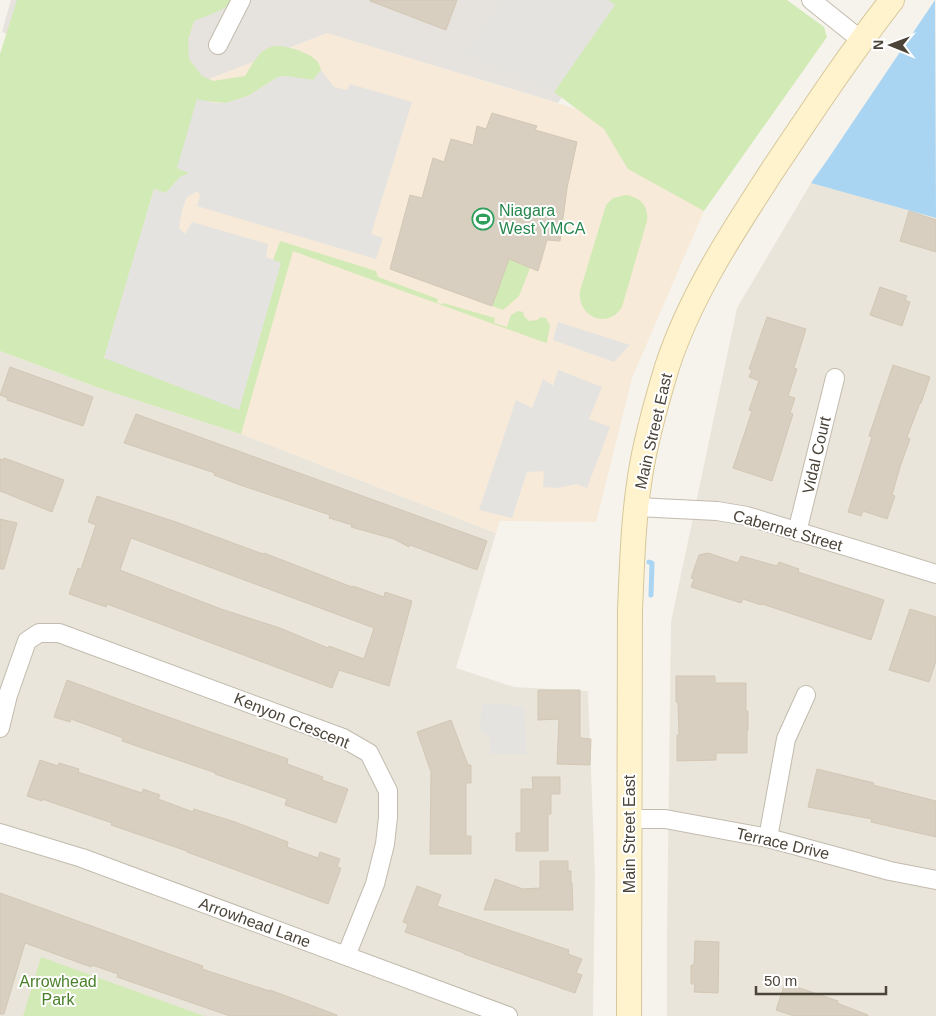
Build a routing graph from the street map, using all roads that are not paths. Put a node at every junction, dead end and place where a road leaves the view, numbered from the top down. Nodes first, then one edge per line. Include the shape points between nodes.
1 (241, 0) edge
2 (811, 0) edge
3 (892, 0) edge
4 (861, 40) junction
5 (218, 45) dead end
6 (835, 378) dead end
7 (637, 507) junction
8 (797, 532) junction
9 (936, 574) edge
10 (806, 695) dead end
11 (0, 728) edge
12 (629, 819) junction
13 (0, 833) edge
14 (768, 838) junction
15 (936, 880) edge
16 (346, 956) junction
17 (508, 1016) edge
18 (629, 1016) edge

1 - 5 street
2 - 4 street
3 - 4 main road, Main Street East
4 - 7 main road, Main Street East via 720,251 685,322 667,367 640,478
6 - 8 street, Vidal Court
7 - 8 street, Cabernet Street via 717,511 747,516
7 - 12 main road, Main Street East via 628,649
8 - 9 street, Cabernet Street
10 - 14 street via 786,738
11 - 16 street, Kenyon Crescent via 27,641 39,633 59,633 343,738 369,753 388,791 385,844 375,884
12 - 14 street, Terrace Drive via 665,819
12 - 18 main road, Main Street East
13 - 16 street, Arrowhead Lane via 82,858
14 - 15 street, Terrace Drive
16 - 17 street, Arrowhead Lane

